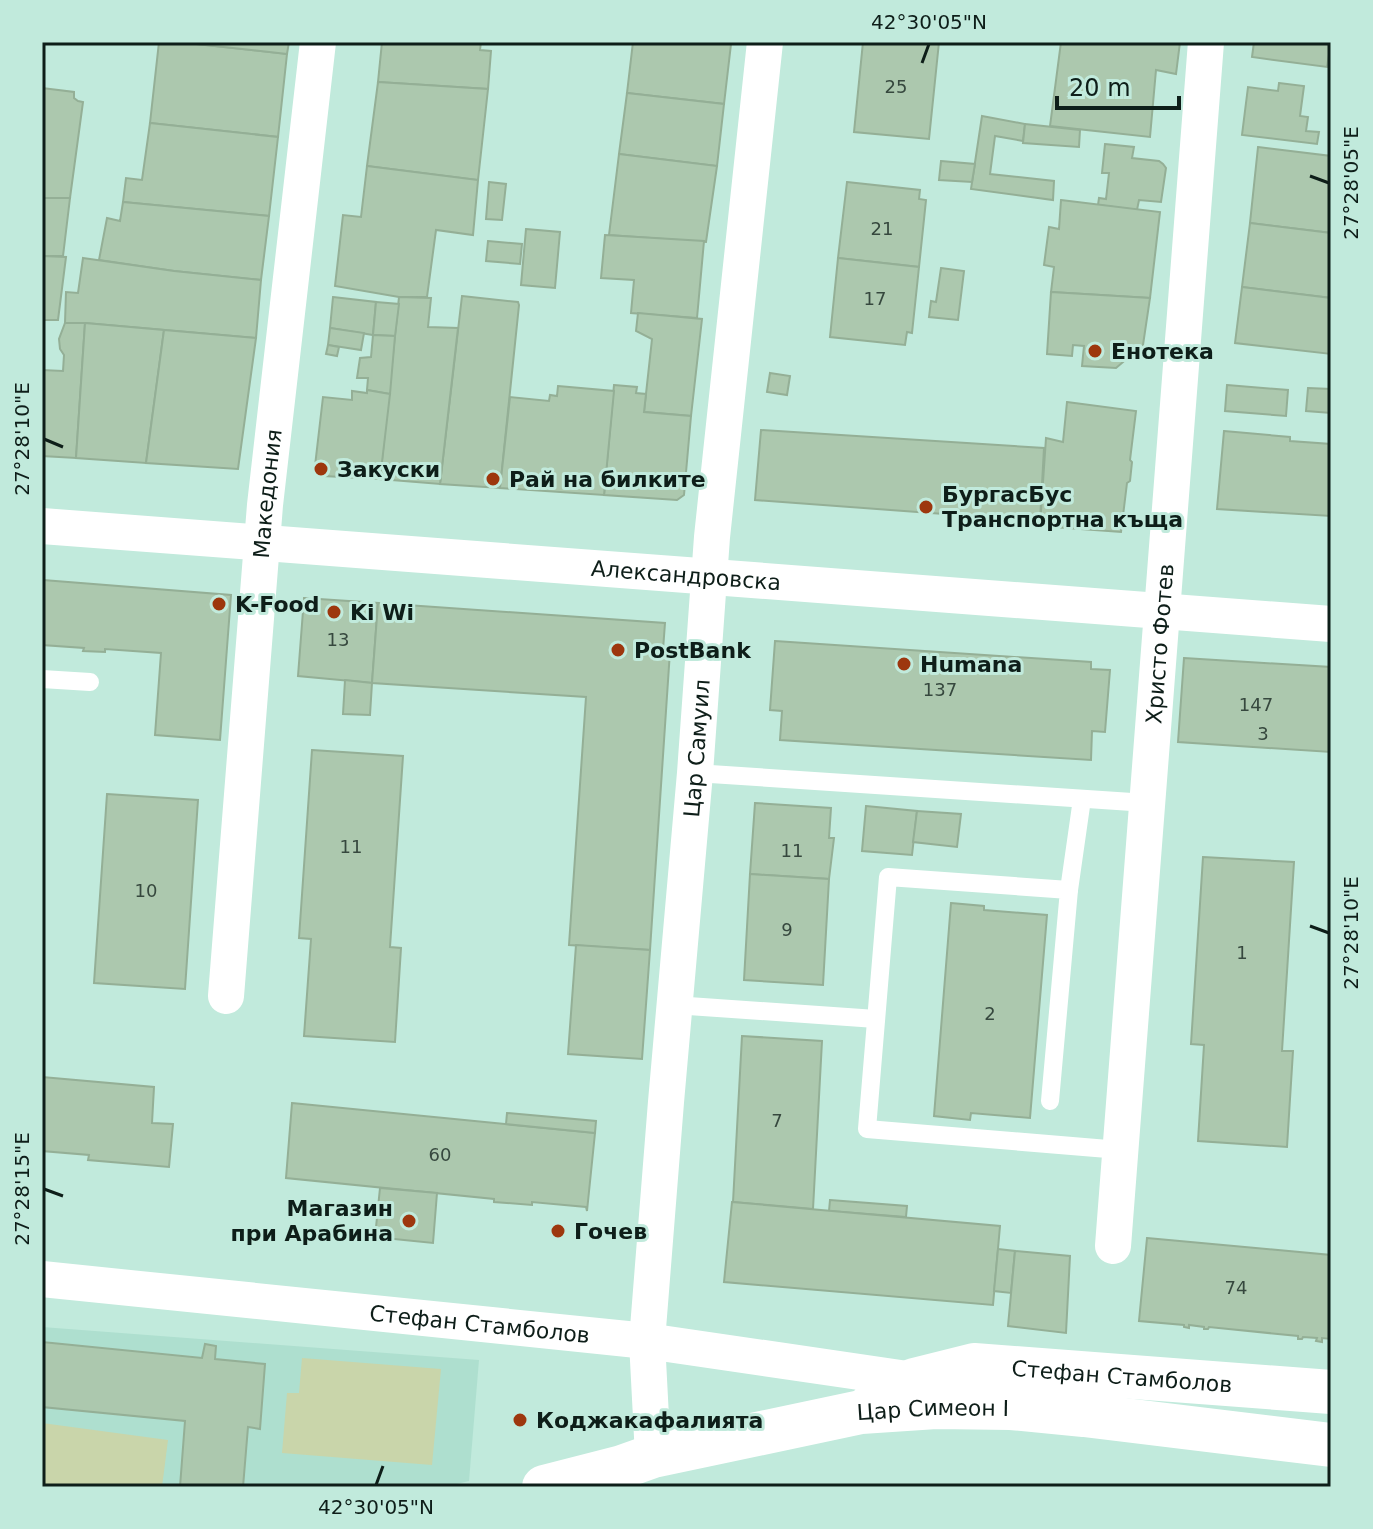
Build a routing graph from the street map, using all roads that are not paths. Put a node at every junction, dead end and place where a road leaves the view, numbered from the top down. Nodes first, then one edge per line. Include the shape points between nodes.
1 (318, 42) edge
2 (765, 42) edge
3 (1206, 42) edge
4 (42, 526) edge
5 (262, 543) junction
6 (708, 577) junction
7 (1162, 612) junction
8 (1331, 624) edge
9 (42, 679) edge
10 (90, 682) dead end
11 (695, 773) junction
12 (1082, 799) junction
13 (1147, 803) junction
14 (1069, 890) junction
15 (226, 996) dead end
16 (674, 1005) junction
17 (876, 1019) junction
18 (1050, 1101) dead end
19 (1120, 1150) junction
20 (1113, 1246) dead end
21 (42, 1279) edge
22 (647, 1341) junction
23 (914, 1380) junction
24 (1331, 1392) edge
25 (861, 1412) junction
26 (1331, 1445) edge
27 (653, 1456) junction
28 (544, 1487) edge

1 - 5 street, Македония
2 - 6 street, Цар Самуил
3 - 7 street, Христо Фотев
4 - 5 street, Александровска
5 - 6 street, Александровска
5 - 15 street, Македония
6 - 7 street, Александровска
6 - 11 street, Цар Самуил
7 - 8 street, Александровска
7 - 13 street, Христо Фотев
9 - 10 lane
11 - 12 lane
11 - 16 street, Цар Самуил
12 - 13 lane
12 - 14 lane
13 - 19 street, Христо Фотев
14 - 17 lane via 888,877
14 - 18 lane
16 - 17 lane
16 - 22 street, Цар Самуил
17 - 19 lane via 867,1129
19 - 20 street, Христо Фотев
21 - 22 street, Стефан Стамболов
22 - 23 street, Стефан Стамболов
22 - 27 street, Цар Самуил
23 - 24 street, Стефан Стамболов via 974,1365
23 - 25 street, Стефан Стамболов
25 - 26 street, Цар Симеон I via 1011,1408
25 - 27 street, Цар Симеон I
27 - 28 street, Цар Симеон I

